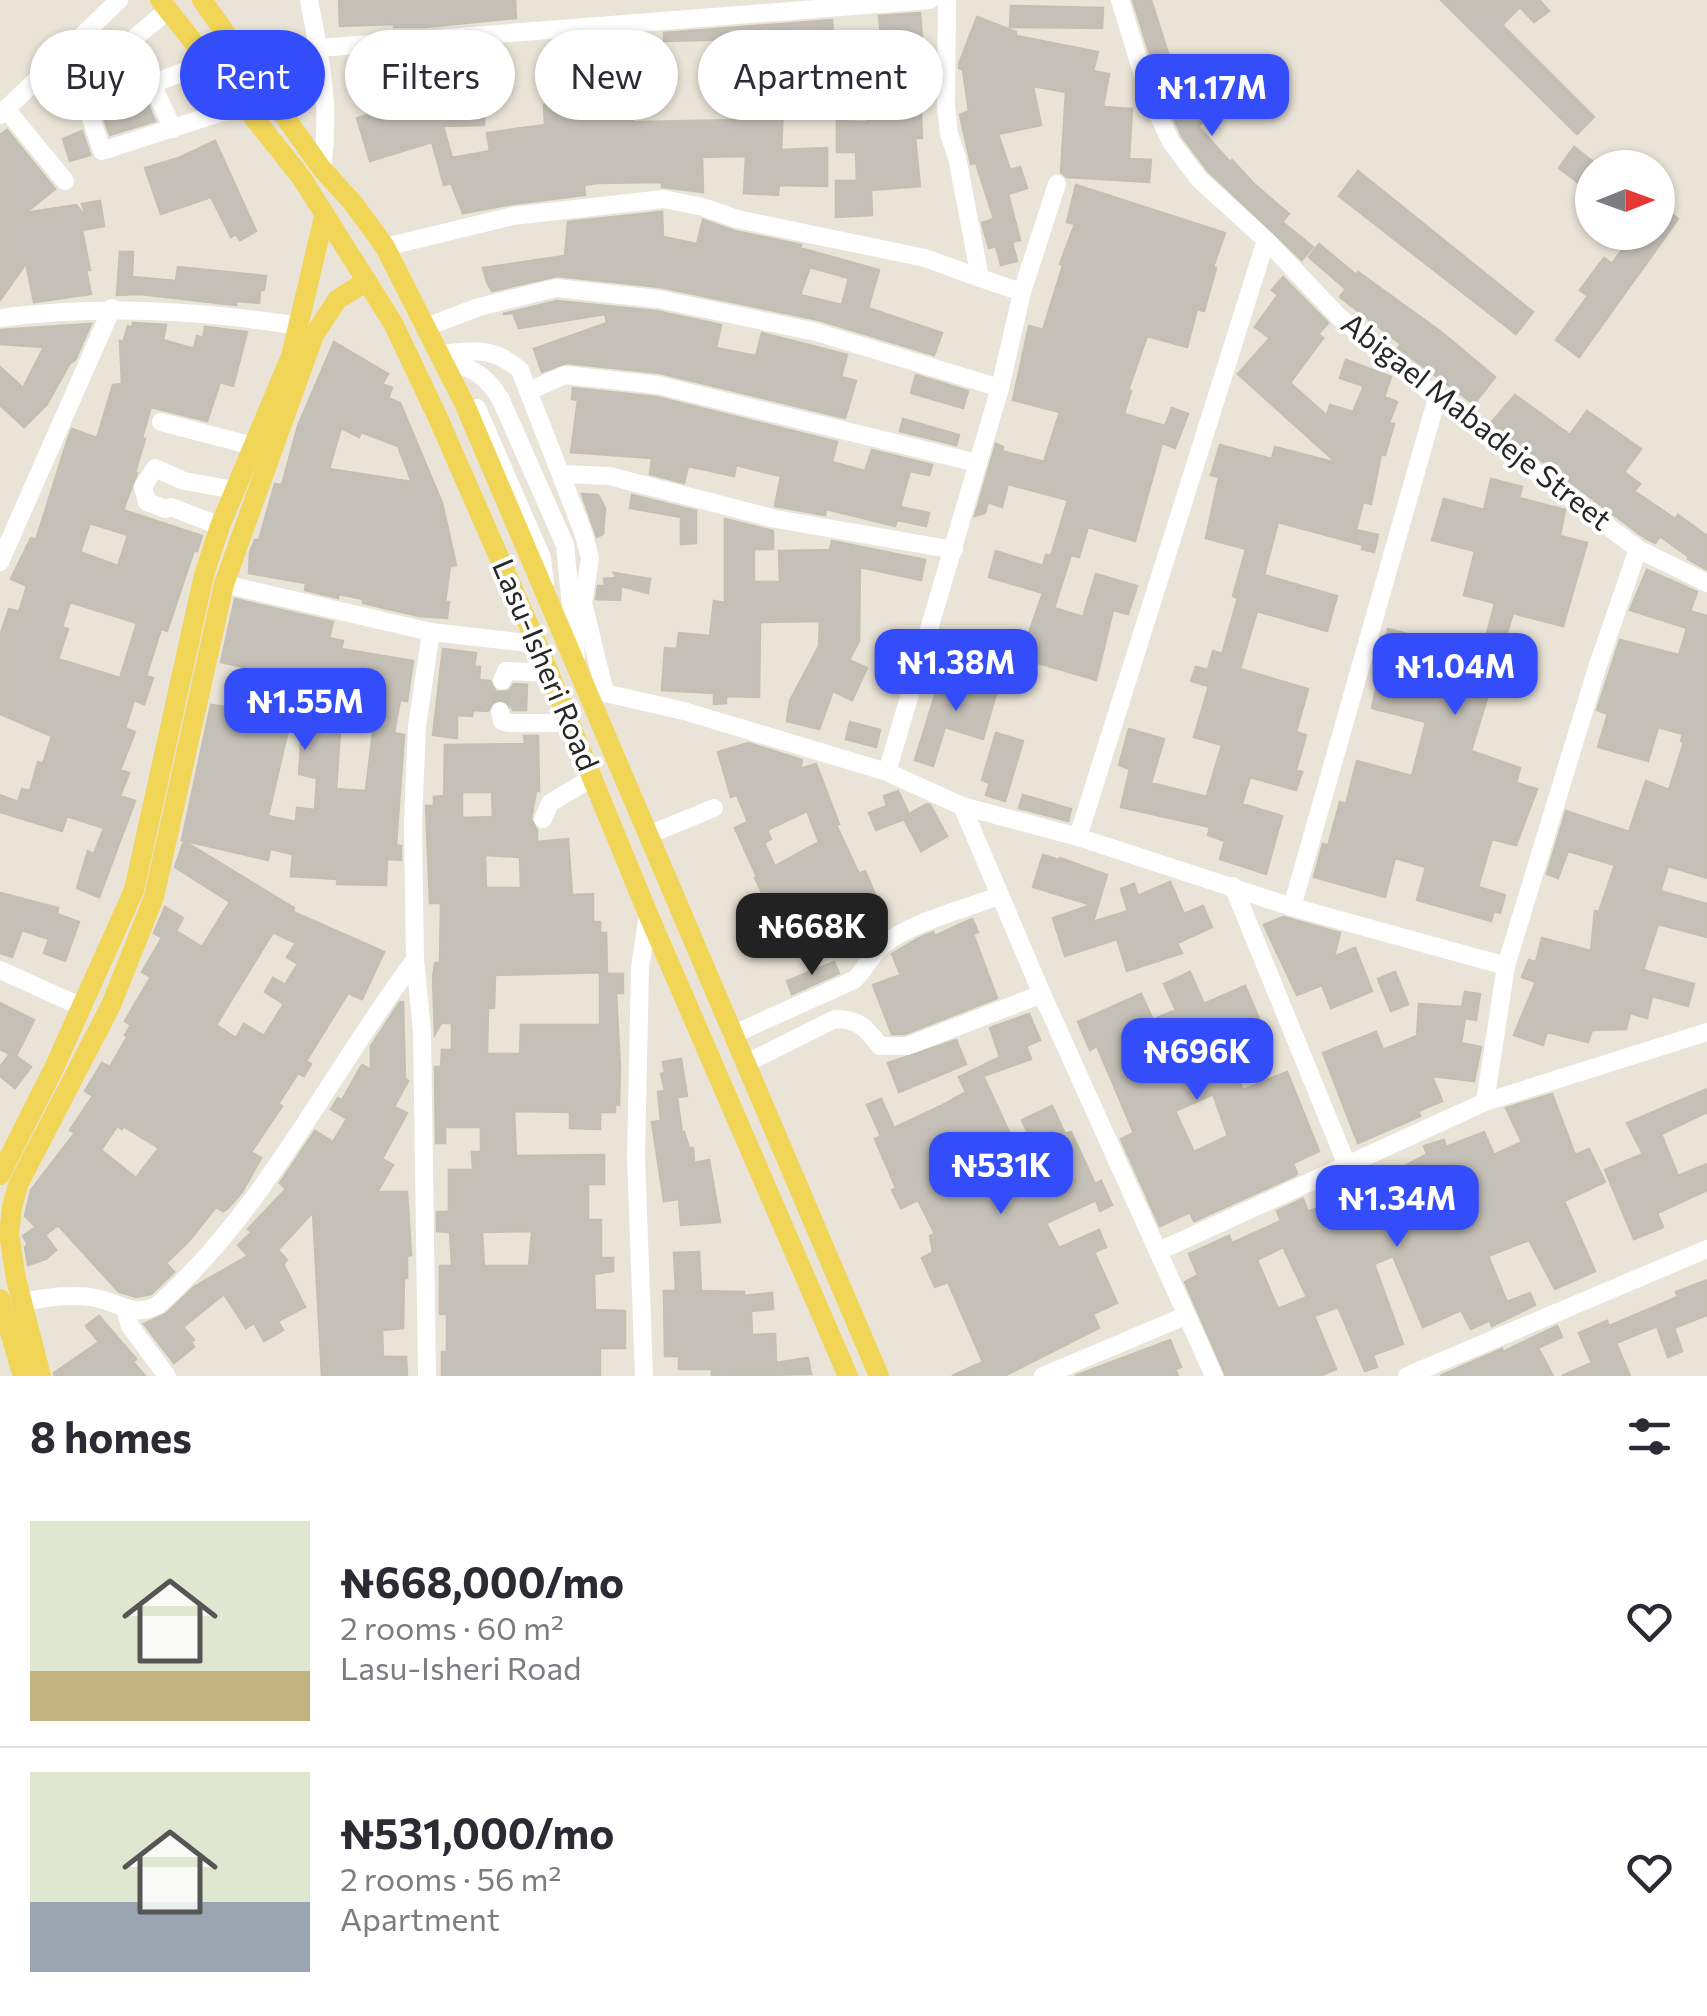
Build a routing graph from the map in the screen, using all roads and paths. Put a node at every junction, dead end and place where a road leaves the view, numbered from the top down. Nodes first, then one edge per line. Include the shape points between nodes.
1 (118, 0) edge
2 (308, 0) edge
3 (930, 0) edge
4 (946, 0) edge
5 (1120, 0) edge
6 (208, 2) edge
7 (164, 5) edge
8 (142, 30) edge
9 (184, 30) edge
10 (314, 30) edge
11 (325, 47) edge
12 (160, 100) edge
13 (325, 105) edge
14 (3, 112) edge
15 (92, 120) edge
16 (200, 120) edge
17 (256, 120) edge
18 (174, 129) junction
19 (322, 169) junction
20 (65, 181) dead end
21 (1057, 184) dead end
22 (324, 217) junction
23 (1266, 240) junction
24 (385, 247) junction
25 (980, 278) junction
26 (365, 282) junction
27 (1022, 292) junction
28 (112, 308) junction
29 (0, 318) edge
30 (300, 326) junction
31 (426, 327) junction
32 (441, 357) junction
33 (1000, 388) junction
34 (529, 391) junction
35 (1437, 398) junction
36 (161, 422) dead end
37 (253, 446) junction
38 (977, 463) junction
39 (563, 474) junction
40 (234, 490) junction
41 (220, 526) junction
42 (1638, 549) junction
43 (954, 550) junction
44 (0, 562) edge
45 (1707, 583) edge
46 (224, 584) junction
47 (431, 632) junction
48 (537, 644) junction
49 (576, 662) junction
50 (549, 673) junction
51 (502, 682) dead end
52 (596, 694) junction
53 (500, 712) dead end
54 (570, 723) junction
55 (887, 772) junction
56 (592, 778) junction
57 (962, 806) junction
58 (714, 808) dead end
59 (544, 820) dead end
60 (648, 835) junction
61 (1078, 837) junction
62 (1233, 886) junction
63 (1000, 895) junction
64 (1292, 908) junction
65 (648, 914) junction
66 (415, 960) junction
67 (1506, 966) junction
68 (0, 970) edge
69 (1042, 994) junction
70 (82, 1007) junction
71 (1707, 1032) edge
72 (732, 1034) junction
73 (744, 1064) junction
74 (1485, 1102) junction
75 (1347, 1165) junction
76 (0, 1176) edge
77 (1707, 1249) edge
78 (1159, 1251) junction
79 (11, 1301) edge
80 (125, 1309) junction
81 (1185, 1316) junction
82 (22, 1376) edge
83 (41, 1376) edge
84 (167, 1376) edge
85 (427, 1376) edge
86 (644, 1376) edge
87 (848, 1376) edge
88 (878, 1376) edge
89 (1043, 1376) edge
90 (1214, 1376) edge
91 (1408, 1376) edge

1 - 14 street
2 - 10 street
3 - 11 street
4 - 25 street via 948,120
5 - 23 street, Abigael Mabadeje Street via 1171,142
6 - 19 main road, Lasu-Isheri Road
7 - 8 street
7 - 9 main road, Lasu-Isheri Road
12 - 18 street
13 - 19 street
14 - 20 street
15 - 18 street via 102,151
16 - 18 street
17 - 22 main road, Lasu-Isheri Road
19 - 24 main road, Lasu-Isheri Road
21 - 27 street
22 - 26 main road, Lasu-Isheri Road
22 - 30 main road
23 - 35 street, Abigael Mabadeje Street via 1340,318
23 - 61 street
24 - 25 street via 513,216 664,199 925,258
24 - 31 main road, Lasu-Isheri Road
25 - 27 street
26 - 46 main road via 337,300 314,335
26 - 48 main road, Lasu-Isheri Road via 393,323
27 - 33 street
28 - 29 street
28 - 30 street
28 - 44 street
30 - 37 main road
31 - 32 main road, Lasu-Isheri Road
31 - 33 street via 556,288 658,299 816,332
32 - 34 street via 478,350 502,354 520,370
32 - 49 main road, Lasu-Isheri Road
32 - 49 street via 488,378 500,398 564,545
33 - 38 street
34 - 38 street via 566,375 658,385
34 - 39 street
35 - 42 street, Abigael Mabadeje Street
35 - 64 street
36 - 37 street
37 - 40 main road
38 - 43 street
39 - 43 street via 609,476 776,519
39 - 52 street via 590,558 584,603
40 - 41 main road
40 - 41 street via 155,468 143,487 147,502
41 - 70 main road via 134,890
42 - 45 street, Abigael Mabadeje Street
42 - 67 street
43 - 55 street
46 - 47 street
46 - 79 main road via 154,897 112,1005 18,1185 10,1234
47 - 48 street
47 - 66 street via 416,726
48 - 50 main road, Lasu-Isheri Road
49 - 52 main road, Lasu-Isheri Road
50 - 51 street via 506,671
50 - 54 main road, Lasu-Isheri Road
52 - 55 street via 684,711
52 - 60 main road, Lasu-Isheri Road
53 - 54 street via 508,723
54 - 56 main road, Lasu-Isheri Road
55 - 57 street
56 - 59 street via 550,803
56 - 65 main road, Lasu-Isheri Road
57 - 61 street
57 - 63 street
58 - 60 street
60 - 72 main road, Lasu-Isheri Road
61 - 62 street
62 - 64 street
62 - 75 street
63 - 69 street
63 - 72 street via 909,929 879,948 854,980
64 - 67 street
65 - 86 street via 640,968 636,1157
65 - 87 main road, Lasu-Isheri Road
66 - 80 street via 221,1243 158,1305 146,1312
66 - 85 street
67 - 74 street
68 - 70 street
69 - 73 street via 892,1048 880,1046 862,1024 835,1019
69 - 78 street
70 - 76 main road
71 - 74 street
72 - 73 main road, Lasu-Isheri Road
73 - 88 main road, Lasu-Isheri Road
74 - 75 street
75 - 78 street
77 - 91 street
78 - 81 street
79 - 80 street via 95,1298
79 - 82 main road
79 - 83 main road
80 - 84 street
81 - 89 street
81 - 90 street

